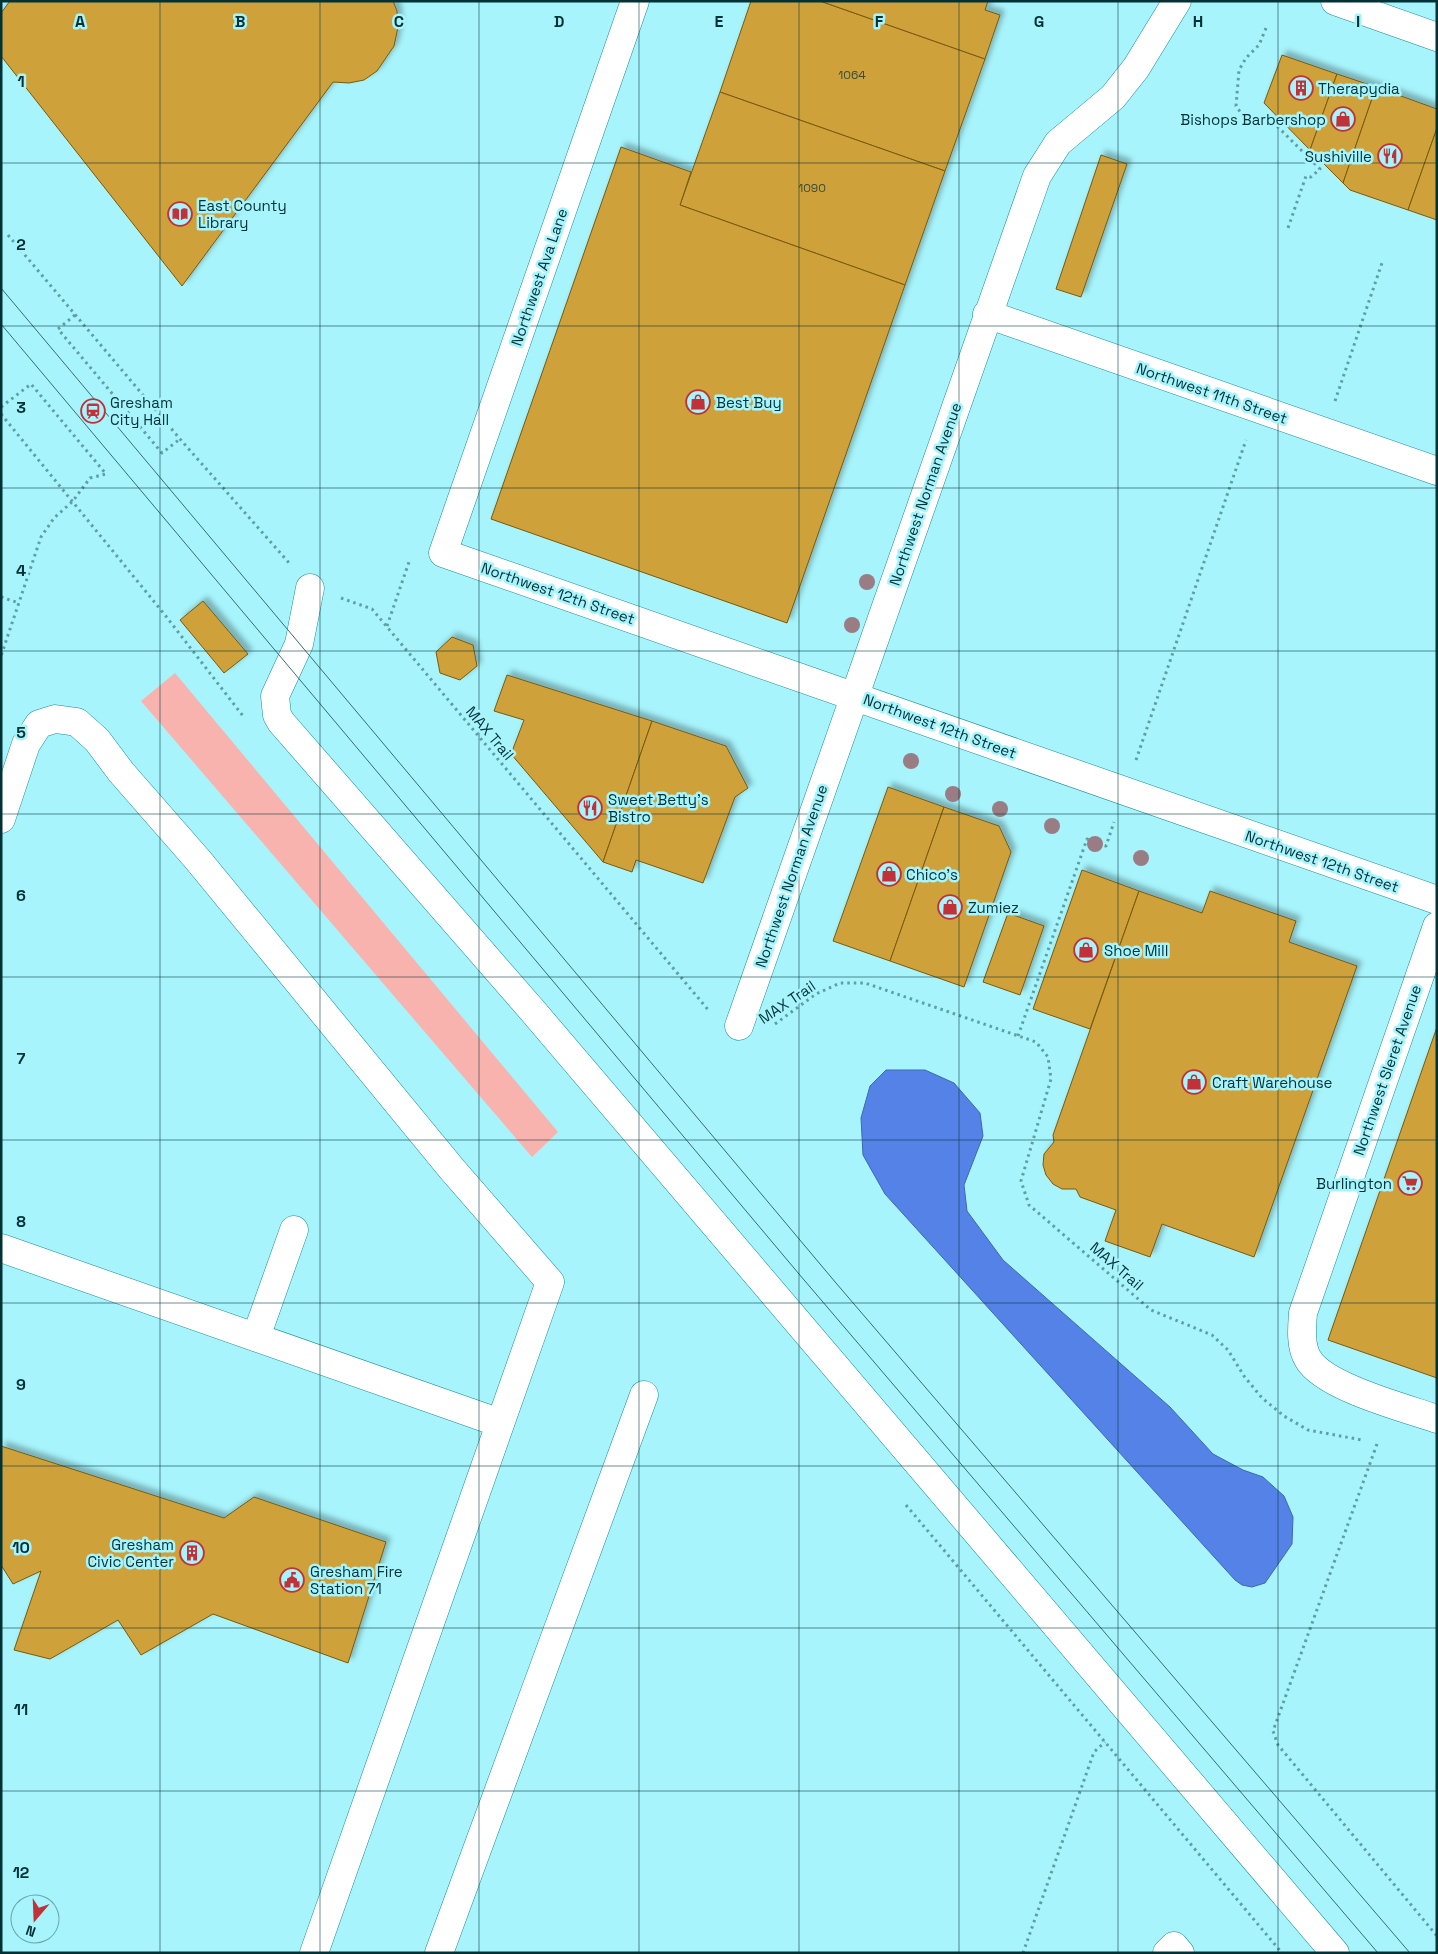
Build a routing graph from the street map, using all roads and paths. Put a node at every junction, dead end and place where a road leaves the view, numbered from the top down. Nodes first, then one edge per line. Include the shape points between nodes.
1 (635, 1) edge
2 (1177, 1) edge
3 (1335, 1) edge
4 (1266, 28) dead end
5 (1437, 37) edge
6 (1288, 228) dead end
7 (8, 235) dead end
8 (1383, 260) dead end
9 (75, 314) junction
10 (987, 314) junction
11 (1, 407) edge
12 (1257, 408) junction
13 (1325, 432) junction
14 (180, 439) junction
15 (1437, 471) edge
16 (443, 553) joint
17 (411, 557) dead end
18 (310, 588) junction
19 (1, 597) edge
20 (19, 603) junction
21 (387, 627) junction
22 (1, 656) edge
23 (855, 696) junction
24 (1125, 793) junction
25 (1, 819) edge
26 (1437, 900) edge
27 (1437, 926) edge
28 (739, 1026) junction
29 (1018, 1036) junction
30 (294, 1230) dead end
31 (1, 1248) edge
32 (256, 1337) junction
33 (644, 1395) dead end
34 (1437, 1418) edge
35 (500, 1423) junction
36 (1362, 1440) dead end
37 (1376, 1444) dead end
38 (1105, 1742) dead end
39 (1437, 1936) edge
40 (314, 1953) edge
41 (439, 1953) edge
42 (1023, 1953) edge
43 (1166, 1953) edge
44 (1180, 1953) edge
45 (1335, 1953) edge

1 - 16 street, Northwest Ava Lane
2 - 10 street, Northwest Norman Avenue via 1136,68 1113,96 1058,143 1048,157 1037,176
3 - 5 street
4 - 6 path via 1259,45 1239,70 1236,106 1243,116 1271,120 1320,168 1311,177 1306,176
7 - 9 path
8 - 13 path
9 - 14 path
9 - 14 path via 58,328 162,453
10 - 12 street, Northwest 11th Street
10 - 23 street, Northwest Norman Avenue
11 - 20 path via 31,384 106,474 90,478 41,537
12 - 13 street, Northwest 11th Street
12 - 24 path
13 - 15 street, Northwest 11th Street
14 - 18 path
16 - 23 street, Northwest 12th Street
17 - 21 path
18 - 21 path, MAX Trail via 372,609
18 - 45 street via 298,644 275,696 281,722 532,1010
19 - 20 path
20 - 22 path
21 - 28 path, MAX Trail via 715,1017
23 - 24 street, Northwest 12th Street
23 - 28 street, Northwest Norman Avenue
24 - 26 street, Northwest 12th Street
24 - 29 path via 1106,846 1087,839
25 - 35 street via 26,744 39,724 55,719 77,722 97,740 451,1168 550,1282
27 - 34 street, Northwest Sleret Avenue via 1303,1313 1301,1332 1307,1358 1319,1372 1335,1382
28 - 29 path, MAX Trail via 762,1034 816,994 840,983 865,983
29 - 36 path, MAX Trail via 1036,1042 1048,1057 1051,1079 1021,1181 1029,1205 1151,1310 1212,1335 1228,1350 1262,1398 1284,1416 1308,1430
30 - 32 street
31 - 32 street
32 - 35 street
33 - 41 street
35 - 40 street
37 - 39 path via 1273,1731 1278,1745
38 - 42 path via 1094,1752
43 - 44 street via 1174,1946

